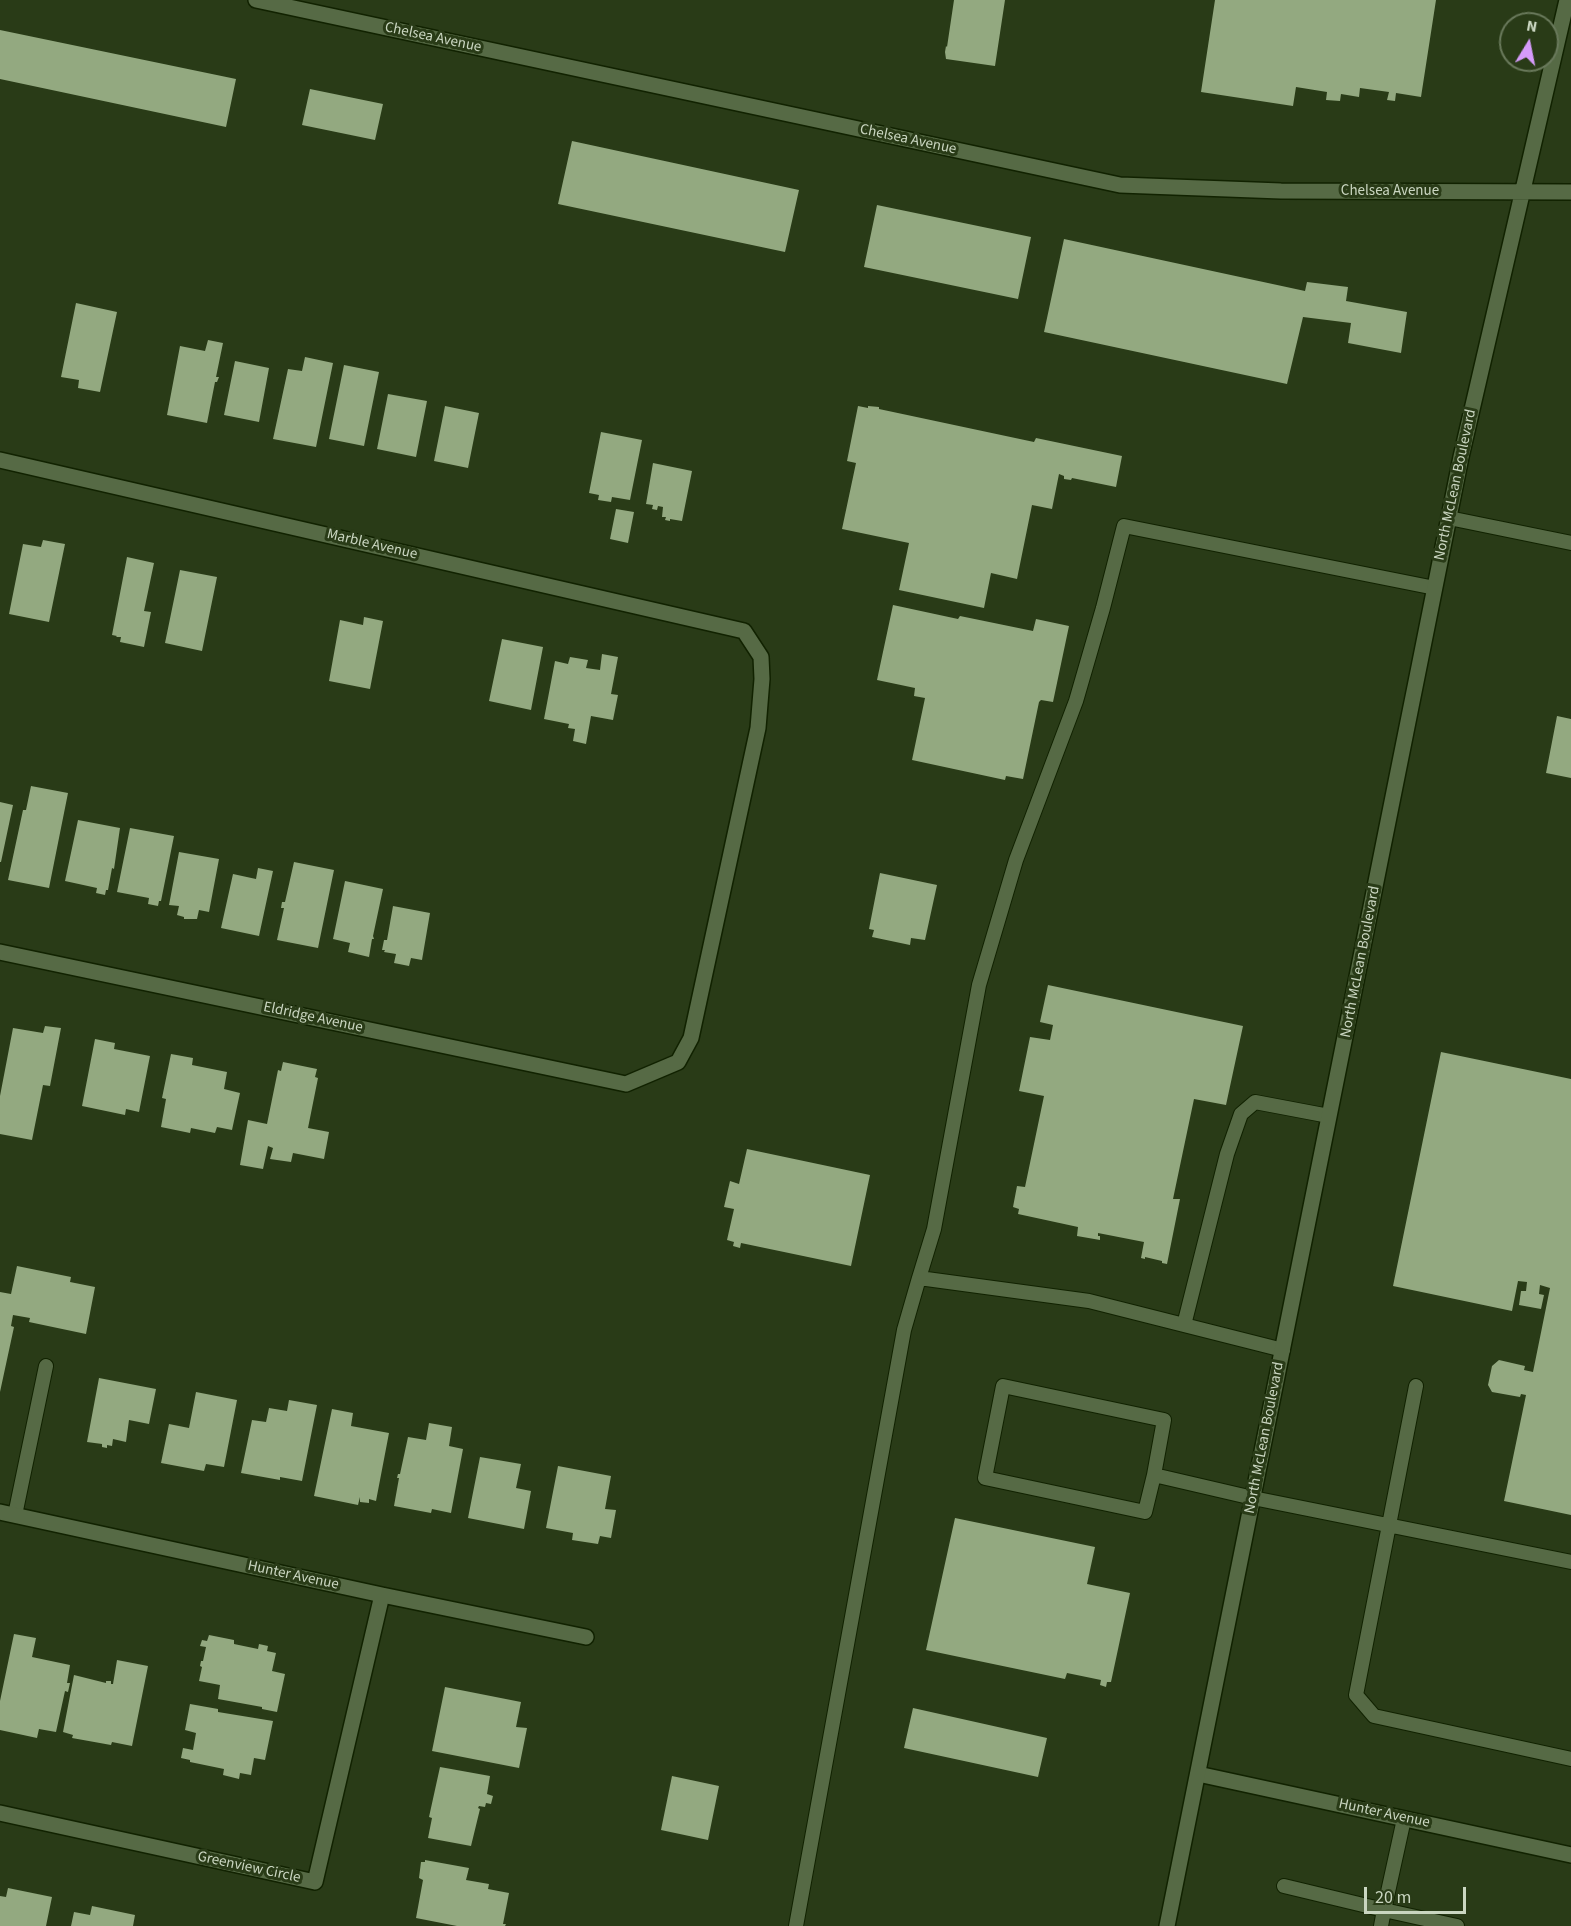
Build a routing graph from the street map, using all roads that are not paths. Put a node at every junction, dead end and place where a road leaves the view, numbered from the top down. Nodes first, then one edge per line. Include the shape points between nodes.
1 (256, 0) edge
2 (1567, 0) edge
3 (1523, 192) junction
4 (1571, 192) edge
5 (0, 460) edge
6 (1449, 518) junction
7 (1571, 543) edge
8 (1435, 588) junction
9 (0, 952) edge
10 (626, 1084) joint
11 (1329, 1116) junction
12 (919, 1278) junction
13 (1184, 1325) junction
14 (1282, 1350) junction
15 (46, 1366) dead end
16 (1416, 1386) dead end
17 (1154, 1475) junction
18 (1253, 1498) junction
19 (8, 1514) edge
20 (1390, 1526) junction
21 (1571, 1563) edge
22 (382, 1595) junction
23 (586, 1636) dead end
24 (1571, 1759) edge
25 (1198, 1774) junction
26 (0, 1813) edge
27 (1404, 1818) junction
28 (1571, 1855) edge
29 (1284, 1886) dead end
30 (1384, 1910) junction
31 (796, 1926) edge
32 (1167, 1926) edge
33 (1381, 1926) edge
34 (1457, 1926) edge

1 - 3 street, Chelsea Avenue via 1120,185 1281,191
2 - 3 street, North McLean Boulevard
3 - 4 street, Chelsea Avenue
3 - 6 street, North McLean Boulevard
5 - 10 street, Marble Avenue via 744,631 761,657 758,728 691,1038 678,1062
6 - 7 lane
6 - 8 street, North McLean Boulevard
8 - 11 street, North McLean Boulevard
8 - 12 lane via 1124,526 1076,701 1016,860 979,985 934,1229
9 - 10 street, Eldridge Avenue
11 - 13 lane via 1255,1102 1241,1114 1227,1154
11 - 14 street, North McLean Boulevard
12 - 13 lane via 1089,1301
12 - 31 lane via 904,1330
13 - 14 lane
14 - 18 street, North McLean Boulevard
15 - 19 lane
16 - 20 lane
17 - 17 lane via 1164,1420 1003,1386 985,1478 1144,1512
17 - 18 lane
18 - 20 lane
18 - 25 street, North McLean Boulevard
19 - 22 street, Hunter Avenue
20 - 21 lane
20 - 24 lane via 1356,1695 1374,1716
22 - 23 street, Hunter Avenue
22 - 26 street, Greenview Circle via 315,1882
25 - 27 street, Hunter Avenue
25 - 32 street, North McLean Boulevard
27 - 28 street, Hunter Avenue
27 - 30 lane
29 - 30 lane
30 - 33 lane
30 - 34 lane

